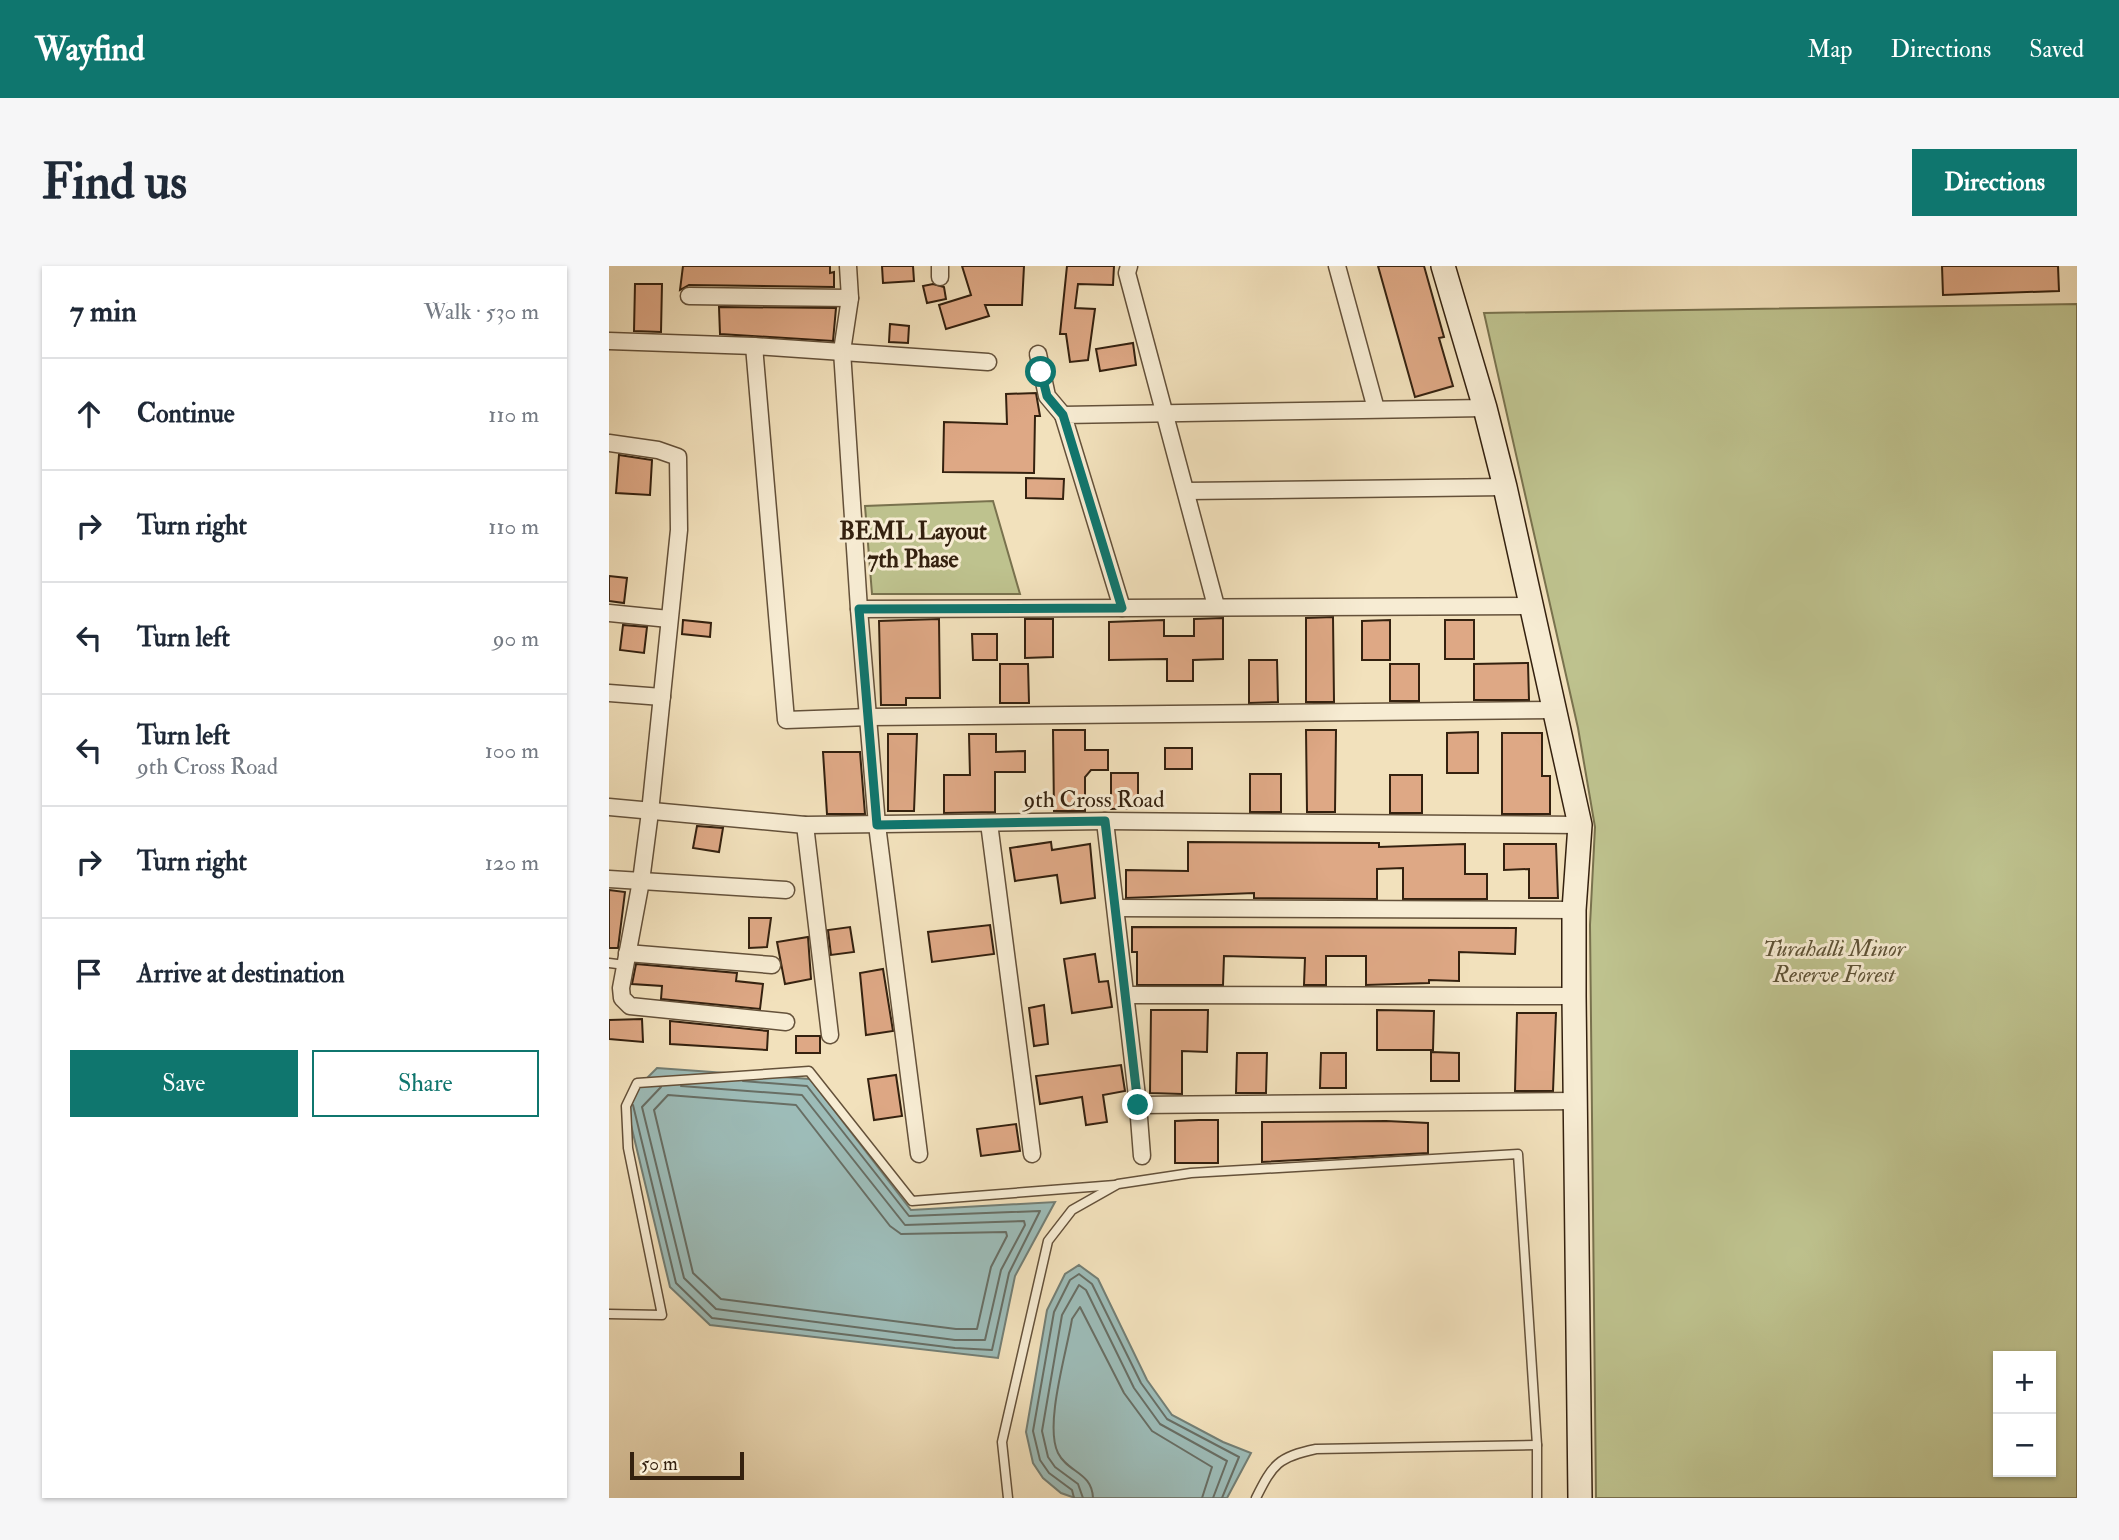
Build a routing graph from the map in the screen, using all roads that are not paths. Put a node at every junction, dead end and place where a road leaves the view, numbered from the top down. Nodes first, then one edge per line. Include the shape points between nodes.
1 (848, 266) edge
2 (1129, 266) edge
3 (1337, 266) edge
4 (1443, 266) edge
5 (1454, 266) edge
6 (689, 296) dead end
7 (850, 298) junction
8 (609, 341) edge
9 (754, 346) junction
10 (842, 351) junction
11 (1038, 354) dead end
12 (988, 362) dead end
13 (1485, 408) junction
14 (1376, 409) junction
15 (1165, 412) junction
16 (1063, 415) junction
17 (609, 443) edge
18 (1505, 487) junction
19 (1186, 491) junction
20 (1533, 606) junction
21 (1216, 607) junction
22 (1122, 608) junction
23 (859, 609) junction
24 (609, 613) edge
25 (669, 619) junction
26 (609, 693) edge
27 (662, 697) junction
28 (1556, 710) junction
29 (870, 717) junction
30 (609, 807) edge
31 (650, 812) junction
32 (1105, 821) junction
33 (989, 823) junction
34 (805, 825) junction
35 (877, 825) junction
36 (1580, 825) junction
37 (609, 879) edge
38 (641, 881) junction
39 (786, 890) dead end
40 (1116, 908) junction
41 (1574, 909) junction
42 (620, 960) edge
43 (772, 965) dead end
44 (1126, 995) junction
45 (1574, 996) junction
46 (786, 1022) dead end
47 (829, 1035) dead end
48 (1574, 1101) junction
49 (1138, 1105) junction
50 (919, 1154) dead end
51 (1032, 1154) dead end
52 (1142, 1156) dead end
53 (1118, 1184) junction
54 (609, 1314) edge
55 (1537, 1445) junction
56 (1008, 1498) edge
57 (1256, 1498) edge
58 (1537, 1498) edge
59 (1580, 1498) edge

1 - 7 street
2 - 15 street via 1126,273
3 - 14 street
4 - 5 street
4 - 13 street
6 - 7 street
7 - 10 street
8 - 9 street
9 - 10 street
9 - 29 street via 786,720
10 - 12 street
10 - 23 street
11 - 16 street via 1047,396
13 - 14 street
13 - 18 street
14 - 15 street
15 - 16 street
15 - 19 street
16 - 22 street
17 - 25 street via 678,457 679,530
18 - 19 street
18 - 20 street
19 - 21 street
20 - 21 street
20 - 28 street
21 - 22 street
22 - 23 street
23 - 29 street
24 - 25 street
25 - 27 street
26 - 27 street
27 - 31 street
28 - 29 street
28 - 36 street
29 - 35 street
30 - 31 street, 9th Cross Road
31 - 34 street, 9th Cross Road
31 - 38 street
32 - 33 street, 9th Cross Road
32 - 36 street, 9th Cross Road
32 - 40 street
33 - 35 street, 9th Cross Road
33 - 51 street
34 - 35 street, 9th Cross Road
34 - 47 street
35 - 50 street
36 - 41 street
37 - 38 street
38 - 39 street
38 - 42 street
40 - 41 street
40 - 44 street
41 - 45 street
42 - 43 street
42 - 46 street via 622,998 630,1006
44 - 45 street
44 - 49 street
45 - 48 street
48 - 49 street
48 - 59 street
49 - 52 street
53 - 54 lane via 912,1201 809,1070 637,1083 626,1106 628,1148 662,1315
53 - 55 lane via 1191,1173 1518,1154
53 - 56 lane via 1072,1210 1048,1241 1002,1442
55 - 57 lane via 1316,1449 1286,1455 1271,1469
55 - 58 lane

